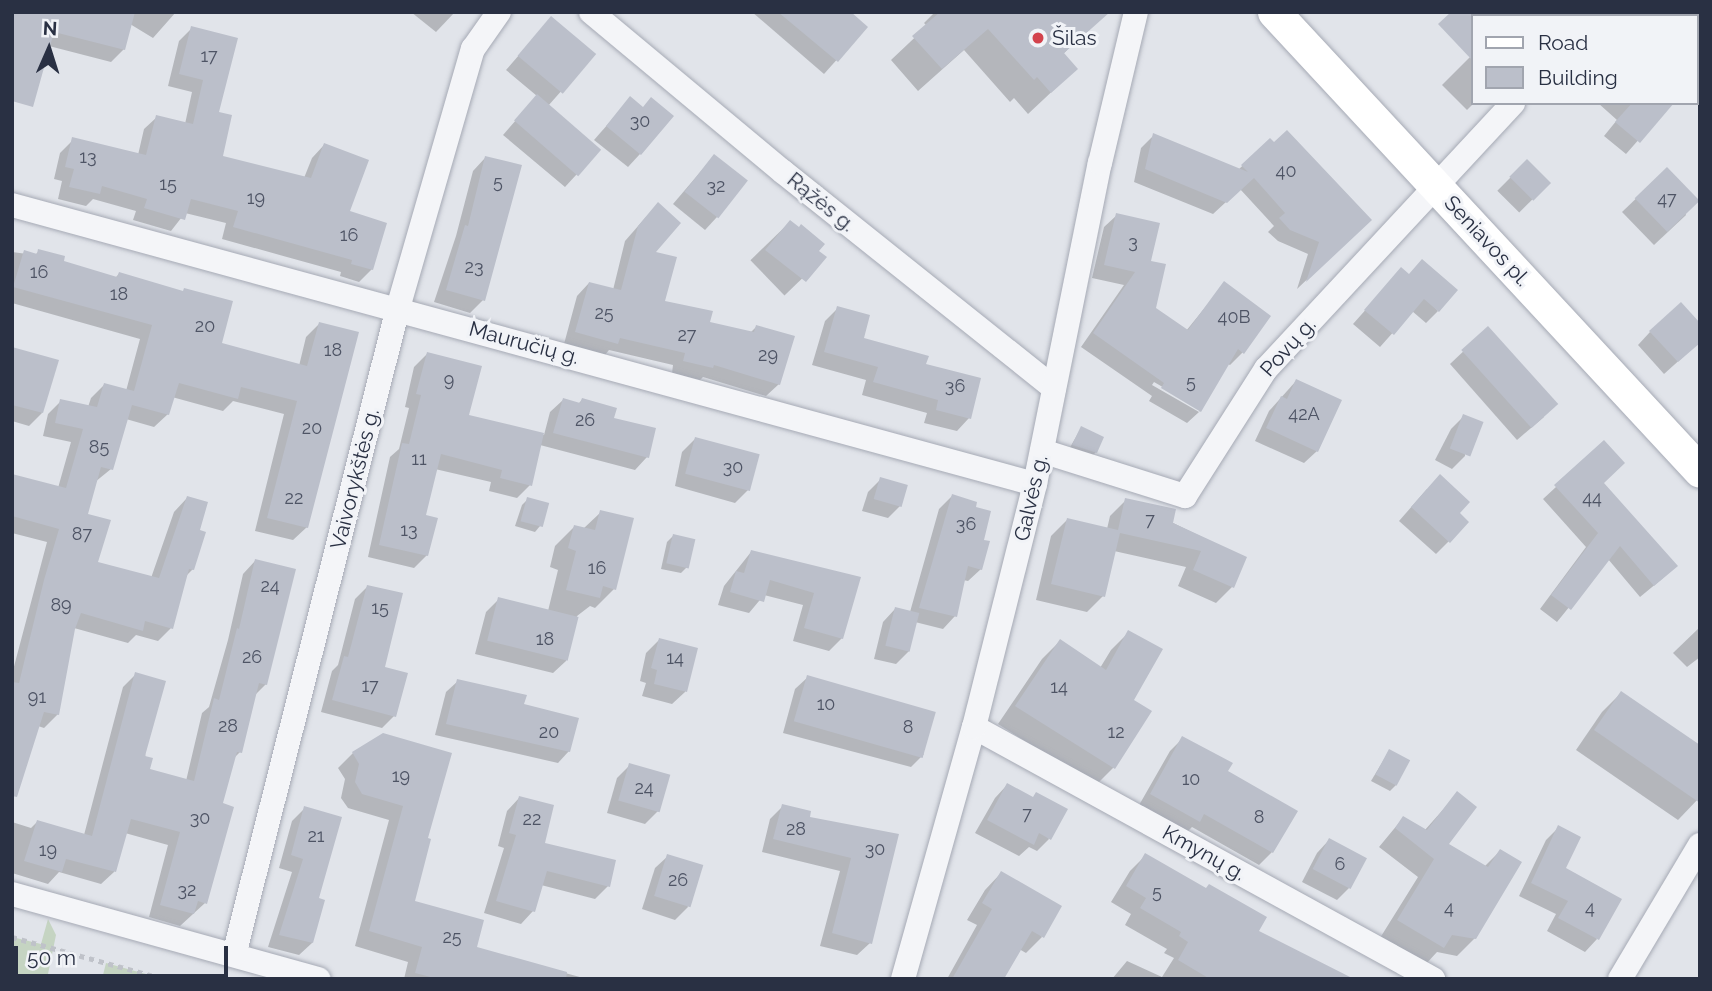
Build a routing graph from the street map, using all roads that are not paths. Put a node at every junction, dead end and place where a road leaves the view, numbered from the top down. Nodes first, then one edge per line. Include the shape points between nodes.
1 (499, 12) edge
2 (591, 12) edge
3 (1136, 12) edge
4 (1274, 12) edge
5 (1511, 105) edge
6 (1437, 188) junction
7 (12, 205) edge
8 (398, 308) junction
9 (1054, 388) junction
10 (1042, 452) junction
11 (1700, 471) edge
12 (1035, 484) junction
13 (974, 727) junction
14 (1700, 845) edge
15 (12, 894) edge
16 (234, 955) junction
17 (318, 979) edge
18 (903, 979) edge
19 (1433, 979) edge
20 (1620, 979) edge

1 - 8 street, Vaivorykštės g. via 473,49
2 - 9 street, Rąžės g.
3 - 9 street, Galvės g.
4 - 6 street, Seniavos pl.
5 - 6 street, Povų g.
6 - 10 street, Povų g. via 1266,369 1185,496
6 - 11 street, Seniavos pl.
7 - 8 street, Mauručių g.
8 - 12 street, Mauručių g.
8 - 16 street, Vaivorykštės g.
9 - 10 street, Galvės g.
10 - 12 street, Galvės g.
12 - 13 street, Galvės g.
13 - 18 street, Galvės g.
13 - 19 street, Kmynų g.
14 - 20 street
15 - 16 street
16 - 17 street

